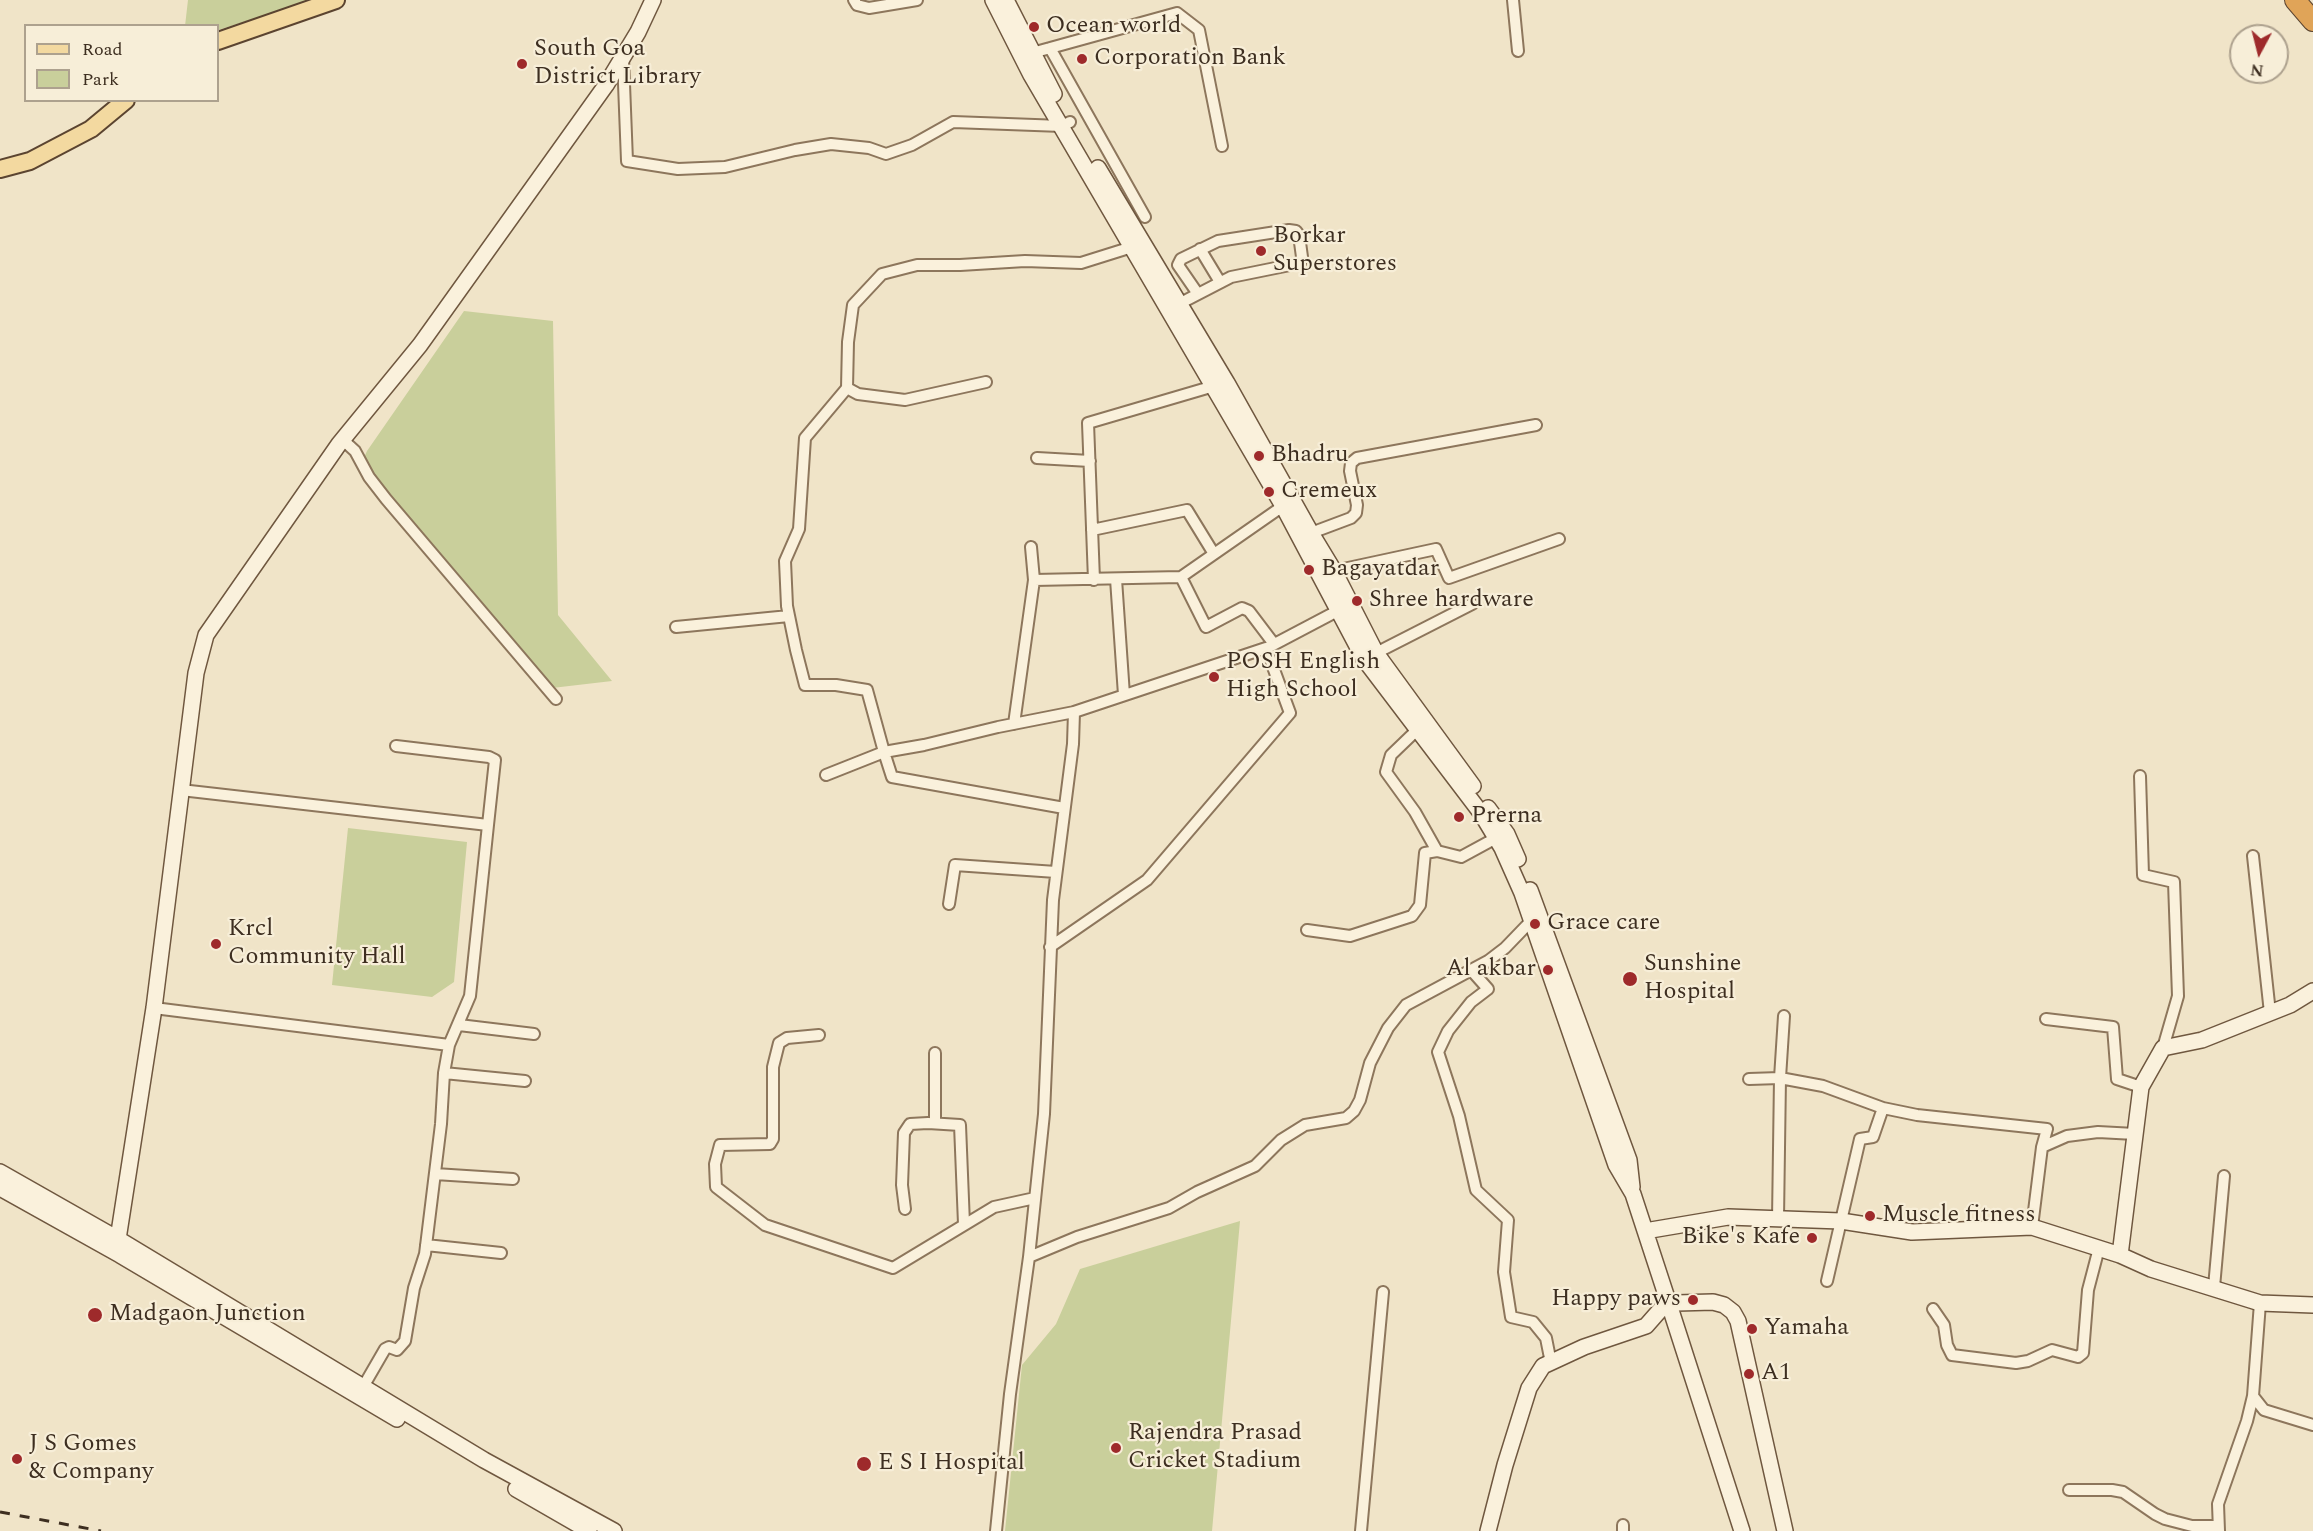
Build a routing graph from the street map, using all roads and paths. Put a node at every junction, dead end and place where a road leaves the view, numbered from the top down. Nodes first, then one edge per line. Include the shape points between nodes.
1 (336, 0) edge
2 (653, 0) edge
3 (854, 0) edge
4 (918, 0) edge
5 (993, 0) edge
6 (1006, 0) edge
7 (1513, 0) edge
8 (2295, 0) edge
9 (2313, 21) edge
10 (219, 40) edge
11 (1050, 48) junction
12 (1518, 51) dead end
13 (1032, 53) junction
14 (623, 58) junction
15 (124, 102) edge
16 (1066, 124) junction
17 (1222, 146) dead end
18 (0, 169) edge
19 (1145, 217) dead end
20 (1132, 247) junction
21 (1200, 249) junction
22 (1178, 261) junction
23 (1161, 271) junction
24 (1220, 282) junction
25 (1198, 294) junction
26 (1174, 307) junction
27 (986, 382) dead end
28 (1214, 386) junction
29 (847, 388) junction
30 (1536, 425) dead end
31 (343, 440) junction
32 (1037, 458) dead end
33 (1090, 461) junction
34 (1283, 506) junction
35 (1092, 530) junction
36 (1311, 533) junction
37 (1559, 539) dead end
38 (1031, 547) dead end
39 (1214, 554) junction
40 (1334, 571) junction
41 (1181, 577) junction
42 (1116, 579) junction
43 (1034, 580) junction
44 (1094, 580) junction
45 (1472, 604) dead end
46 (1344, 608) junction
47 (789, 616) junction
48 (676, 627) dead end
49 (1270, 646) junction
50 (1376, 653) junction
51 (1124, 695) junction
52 (556, 699) dead end
53 (1074, 712) junction
54 (1014, 724) junction
55 (1418, 729) junction
56 (396, 746) dead end
57 (884, 752) junction
58 (826, 775) dead end
59 (2140, 776) dead end
60 (181, 790) junction
61 (1064, 808) junction
62 (488, 825) junction
63 (1496, 838) junction
64 (1437, 850) junction
65 (2253, 856) dead end
66 (1056, 872) junction
67 (949, 904) dead end
68 (1531, 921) junction
69 (1306, 930) dead end
70 (1050, 947) junction
71 (1472, 971) junction
72 (2313, 991) edge
73 (1564, 998) junction
74 (154, 1008) junction
75 (2270, 1013) junction
76 (1784, 1016) dead end
77 (2046, 1019) dead end
78 (459, 1025) junction
79 (534, 1034) dead end
80 (819, 1035) dead end
81 (449, 1045) junction
82 (2163, 1048) junction
83 (935, 1053) dead end
84 (444, 1073) junction
85 (1780, 1078) junction
86 (1749, 1079) dead end
87 (525, 1082) dead end
88 (2141, 1087) junction
89 (1883, 1108) junction
90 (935, 1124) junction
91 (2135, 1134) junction
92 (2042, 1147) junction
93 (0, 1172) edge
94 (435, 1174) junction
95 (2224, 1176) dead end
96 (513, 1179) dead end
97 (0, 1188) edge
98 (1035, 1198) junction
99 (905, 1209) dead end
100 (1778, 1219) junction
101 (1840, 1221) junction
102 (964, 1224) junction
103 (2032, 1227) junction
104 (1645, 1231) junction
105 (426, 1245) junction
106 (119, 1247) junction
107 (2099, 1248) junction
108 (501, 1252) dead end
109 (2120, 1255) junction
110 (1029, 1257) junction
111 (164, 1274) junction
112 (1827, 1281) dead end
113 (2214, 1287) junction
114 (1383, 1292) dead end
115 (1668, 1301) junction
116 (2260, 1303) junction
117 (2313, 1305) edge
118 (1933, 1309) dead end
119 (1551, 1363) junction
120 (363, 1387) junction
121 (2253, 1396) junction
122 (2313, 1425) edge
123 (2069, 1490) dead end
124 (2218, 1529) edge
125 (1785, 1530) edge
126 (589, 1531) edge
127 (614, 1531) edge
128 (996, 1531) edge
129 (1361, 1531) edge
130 (1488, 1531) edge
131 (1742, 1531) edge

1 - 10 main road
2 - 14 main road
3 - 4 street via 869,9
5 - 16 main road via 1031,75
6 - 13 main road
7 - 12 street
8 - 9 highway
11 - 13 street
11 - 17 street via 1177,13 1199,30
11 - 19 street
13 - 16 main road
14 - 16 street via 627,161 678,169 725,167 831,144 886,154 912,145 953,122
14 - 31 main road via 420,345
15 - 18 main road via 91,129 30,161
16 - 20 main road
16 - 23 main road
20 - 26 main road
20 - 29 street via 1081,263 917,265 882,274 853,305
21 - 22 street
21 - 24 street
21 - 24 street via 1218,241 1289,230 1299,235 1300,263
22 - 23 street
22 - 25 street
23 - 26 main road
24 - 25 street
25 - 26 street
26 - 28 main road
26 - 36 main road
27 - 29 street via 905,400 858,394
28 - 33 street via 1088,423
28 - 34 main road
29 - 47 street via 805,438 799,529 785,561
30 - 36 street via 1357,458 1350,471 1356,513
31 - 52 street via 355,451 386,500
31 - 60 main road via 206,635 196,674
32 - 33 street
33 - 35 street
34 - 39 street
34 - 46 main road
35 - 39 street via 1188,510
35 - 44 street
36 - 40 main road
37 - 40 street via 1449,578 1436,549
38 - 43 street
39 - 41 street
40 - 46 main road
41 - 42 street
41 - 49 street via 1206,627 1242,608 1249,611
42 - 44 street
42 - 51 street
43 - 44 street
43 - 54 street
45 - 50 street
46 - 49 street
46 - 50 main road
46 - 55 main road via 1364,659
47 - 48 street
47 - 57 street via 805,685 867,690
49 - 51 street
49 - 70 street via 1290,713 1147,880
50 - 73 main road via 1507,834 1539,913
51 - 53 street
53 - 54 street
53 - 61 street
54 - 57 street
55 - 63 main road
55 - 64 street via 1391,755 1386,772
56 - 62 street via 495,760
57 - 58 street
57 - 61 street via 892,777
59 - 82 street via 2143,874 2174,882 2178,996
60 - 62 street
60 - 74 main road
61 - 66 street
62 - 78 street via 470,996
63 - 64 street via 1461,857
63 - 68 main road
64 - 69 street via 1425,853 1420,905 1412,916 1350,936
65 - 75 street
66 - 67 street via 955,865
66 - 70 street
68 - 71 street via 1505,948
68 - 73 main road
70 - 98 street via 1044,1114
71 - 110 street via 1406,1005 1388,1028 1366,1071 1360,1100 1346,1118 1305,1125 1281,1140 1255,1166 1169,1208 1077,1237
71 - 119 street via 1488,989 1471,1002 1448,1030 1438,1052 1459,1116 1476,1190 1508,1220 1504,1272 1511,1317 1533,1322 1546,1338
72 - 75 main road
73 - 104 main road via 1629,1160 1633,1194
74 - 81 street
74 - 106 main road
75 - 82 main road via 2202,1040
76 - 85 street
77 - 88 street via 2113,1028 2117,1079
78 - 79 street
78 - 81 street
80 - 102 street via 787,1038 778,1043 773,1067 773,1139 770,1144 720,1145 715,1164 716,1187 765,1225 893,1268
81 - 84 street
82 - 88 main road
83 - 90 street
84 - 87 street
84 - 94 street
85 - 86 street
85 - 89 street via 1823,1086
85 - 100 street
88 - 91 main road
89 - 92 street via 2047,1129
89 - 101 street via 1873,1137 1860,1139
90 - 99 street via 910,1124 904,1133
90 - 102 street via 960,1125
91 - 92 street via 2098,1132 2067,1136
91 - 109 main road
92 - 103 street
93 - 106 main road
94 - 96 street
94 - 105 street
95 - 113 street
97 - 106 main road
98 - 102 street via 994,1207
98 - 110 street
100 - 101 main road
100 - 104 main road via 1728,1216
101 - 103 main road via 1912,1232
101 - 112 street
103 - 107 main road
104 - 115 main road
105 - 108 street
105 - 120 street via 405,1341 397,1350 385,1349
106 - 111 main road
107 - 109 main road
107 - 118 street via 2088,1290 2083,1353 2078,1357 2052,1350 2016,1363 1952,1355 1944,1325
109 - 113 main road via 2151,1269
110 - 128 street
111 - 120 main road
111 - 126 main road
113 - 116 main road
114 - 129 street
115 - 119 main road via 1646,1326
115 - 125 main road via 1724,1305 1738,1321
115 - 131 main road
116 - 117 main road
116 - 121 street
119 - 130 main road via 1543,1366 1529,1388
120 - 127 main road via 484,1460
121 - 122 street via 2264,1410
121 - 124 street via 2217,1504
123 - 124 street via 2123,1492 2165,1519

